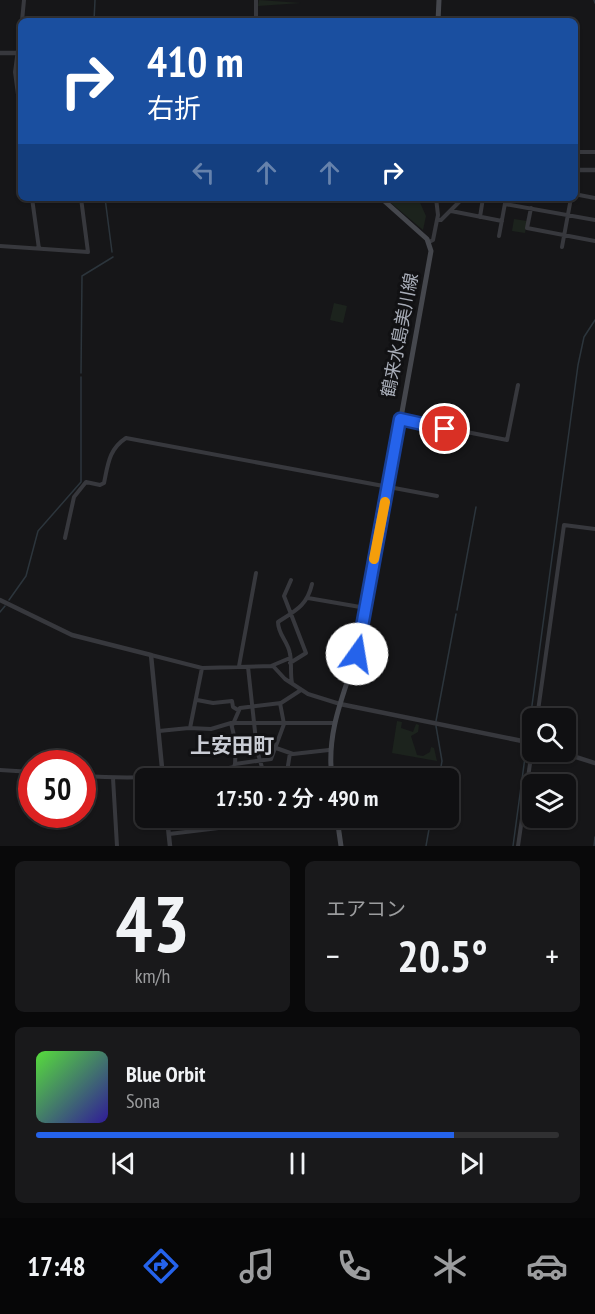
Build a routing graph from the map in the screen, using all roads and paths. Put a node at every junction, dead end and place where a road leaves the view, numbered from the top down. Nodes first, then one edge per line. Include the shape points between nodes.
1 (24, 0) edge
2 (256, 0) edge
3 (439, 0) edge
4 (22, 18) edge
5 (256, 18) edge
6 (439, 18) edge
7 (0, 52) edge
8 (18, 53) edge
9 (18, 58) edge
10 (18, 94) edge
11 (578, 152) edge
12 (595, 152) edge
13 (578, 170) edge
14 (595, 170) edge
15 (578, 195) edge
16 (595, 198) edge
17 (32, 201) edge
18 (81, 201) edge
19 (384, 201) edge
20 (436, 201) edge
21 (460, 201) edge
22 (483, 201) edge
23 (506, 201) edge
24 (570, 201) edge
25 (505, 204) junction
26 (531, 208) junction
27 (451, 211) junction
28 (568, 215) junction
29 (480, 217) junction
30 (437, 220) junction
31 (502, 220) junction
32 (595, 220) edge
33 (564, 235) junction
34 (499, 236) dead end
35 (595, 241) edge
36 (429, 242) junction
37 (0, 246) edge
38 (562, 247) dead end
39 (39, 249) junction
40 (518, 385) dead end
41 (400, 419) junction
42 (388, 486) junction
43 (437, 496) dead end
44 (595, 529) edge
45 (65, 538) dead end
46 (256, 573) dead end
47 (291, 580) dead end
48 (312, 584) dead end
49 (308, 598) junction
50 (0, 600) edge
51 (367, 608) junction
52 (290, 616) junction
53 (151, 655) junction
54 (290, 661) junction
55 (239, 666) junction
56 (271, 666) junction
57 (248, 667) junction
58 (202, 668) junction
59 (292, 684) junction
60 (301, 690) junction
61 (197, 700) junction
62 (280, 703) junction
63 (340, 704) junction
64 (253, 706) junction
65 (538, 708) edge
66 (238, 710) junction
67 (335, 723) junction
68 (232, 724) junction
69 (256, 724) junction
70 (284, 724) junction
71 (190, 728) junction
72 (159, 731) junction
73 (522, 740) edge
74 (276, 748) junction
75 (329, 750) junction
76 (290, 753) junction
77 (576, 757) edge
78 (260, 760) junction
79 (530, 762) edge
80 (595, 763) edge
81 (234, 765) junction
82 (162, 768) edge
83 (216, 768) edge
84 (233, 768) edge
85 (262, 768) edge
86 (288, 768) edge
87 (331, 768) edge
88 (0, 770) edge
89 (18, 771) edge
90 (96, 777) edge
91 (113, 778) junction
92 (135, 778) edge
93 (168, 828) edge
94 (229, 828) edge
95 (338, 828) edge
96 (169, 834) junction
97 (117, 846) edge
98 (170, 846) edge
99 (340, 846) edge
100 (518, 846) edge

1 - 4 street
2 - 5 street
3 - 6 main road
7 - 8 street
9 - 10 street
11 - 12 street
13 - 14 street
15 - 16 street
17 - 39 street
18 - 39 street via 88,252
19 - 36 main road
20 - 30 street
21 - 27 street
22 - 29 street
23 - 25 street
24 - 28 street
25 - 26 street
25 - 31 street
26 - 28 street
26 - 33 street via 528,228
27 - 29 street
27 - 30 street
28 - 32 street
28 - 33 street
29 - 31 street
30 - 36 street via 433,240
31 - 34 street
33 - 35 street
33 - 38 street
36 - 41 main road, 鶴来水島美川線
37 - 39 street
40 - 41 street via 507,440
41 - 42 main road, 鶴来水島美川線
42 - 43 street
42 - 45 street via 126,438 110,455 104,483 86,482 74,497
42 - 51 main road, 鶴来水島美川線
44 - 65 street via 564,525
46 - 55 street
47 - 52 street via 284,596
48 - 49 street
49 - 51 street
49 - 52 street
50 - 53 street via 72,635
51 - 63 main road, 鶴来水島美川線
52 - 54 street via 279,620 278,628
52 - 54 street via 306,653
53 - 58 street
53 - 72 street
54 - 56 street
54 - 59 street
55 - 57 street
55 - 58 street
56 - 57 street
56 - 59 street
57 - 64 street
58 - 61 street
59 - 60 street
60 - 62 street
60 - 63 street
61 - 66 street via 232,700
61 - 71 street
62 - 64 street
62 - 70 street
63 - 67 main road, 鶴来水島美川線
63 - 73 street
64 - 66 street
64 - 69 street
66 - 68 street
67 - 70 street
67 - 75 main road, 鶴来水島美川線
68 - 69 street
68 - 71 street
68 - 81 street via 236,744
69 - 70 street
69 - 78 street
70 - 74 street
71 - 72 street
72 - 82 street
74 - 76 street
74 - 78 street via 272,759
75 - 76 street
75 - 87 main road, 鶴来水島美川線
76 - 86 street
77 - 80 street
78 - 81 street
78 - 85 street
79 - 100 street
81 - 83 street
81 - 84 street
88 - 89 street
90 - 91 street
91 - 92 street
91 - 97 street
93 - 96 street
94 - 96 street
95 - 99 main road
96 - 98 street

